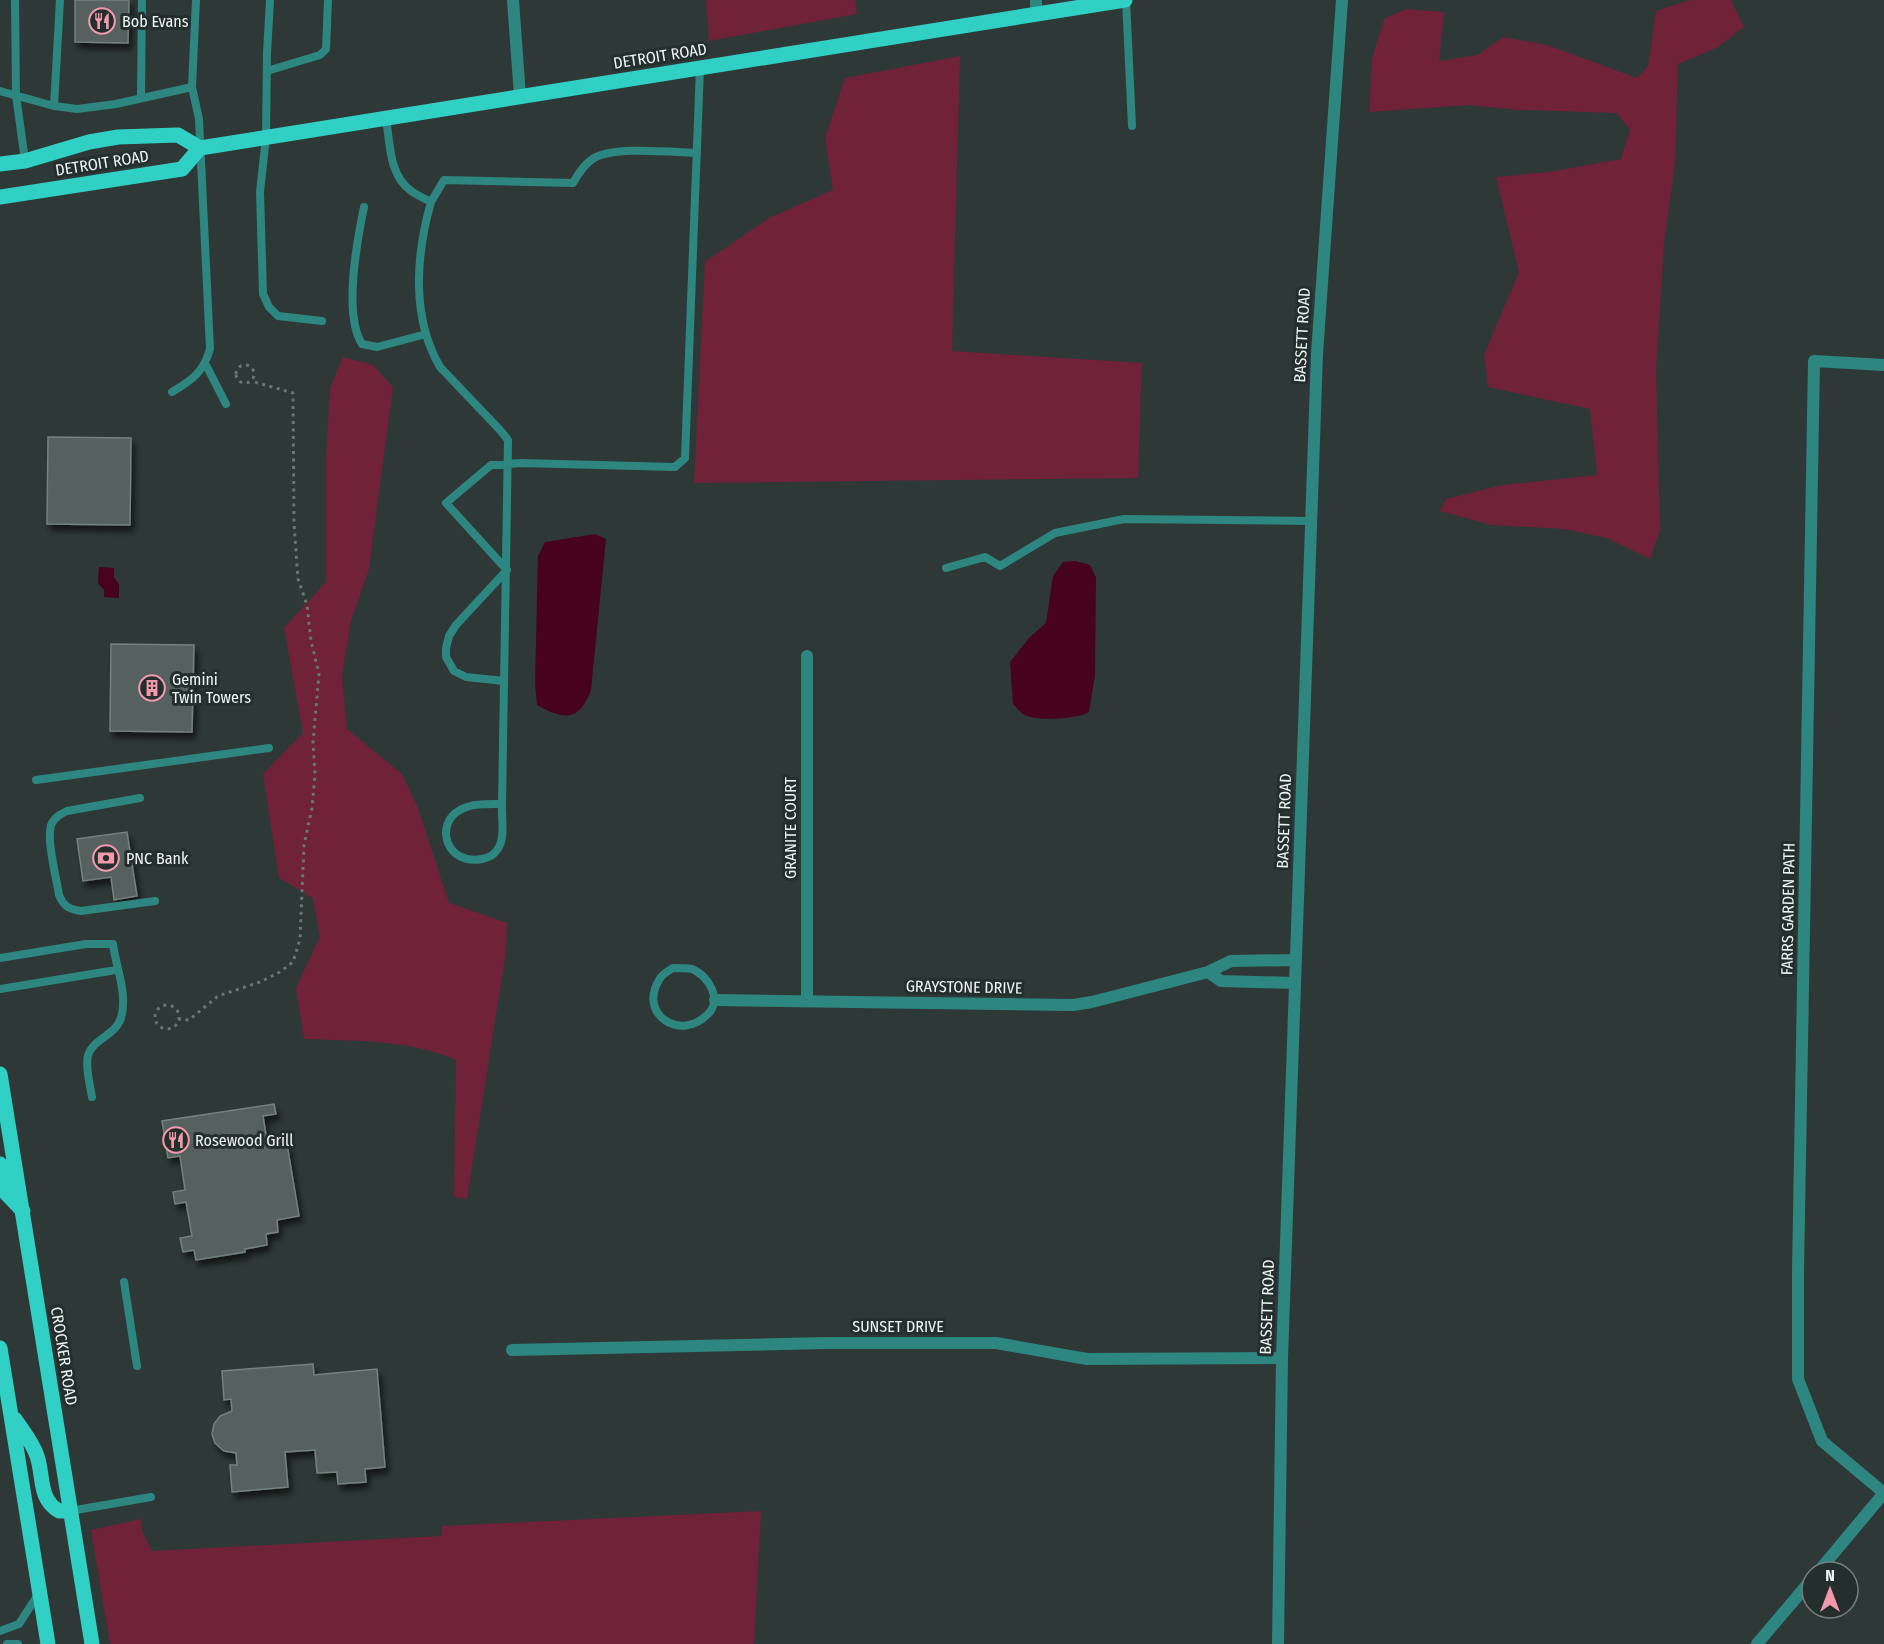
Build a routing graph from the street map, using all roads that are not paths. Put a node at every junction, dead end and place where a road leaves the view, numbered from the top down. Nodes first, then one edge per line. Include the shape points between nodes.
1 (15, 0) edge
2 (60, 0) edge
3 (142, 0) edge
4 (196, 0) edge
5 (270, 0) edge
6 (328, 0) edge
7 (513, 0) edge
8 (1126, 0) edge
9 (1342, 0) edge
10 (1036, 7) edge
11 (700, 68) junction
12 (267, 71) junction
13 (192, 87) junction
14 (0, 91) edge
15 (16, 95) junction
16 (520, 96) junction
17 (141, 97) junction
18 (54, 106) junction
19 (386, 119) junction
20 (1132, 126) dead end
21 (266, 137) junction
22 (200, 148) junction
23 (696, 153) junction
24 (25, 161) junction
25 (0, 164) edge
26 (0, 197) edge
27 (431, 202) junction
28 (364, 207) dead end
29 (322, 321) dead end
30 (426, 334) junction
31 (206, 365) junction
32 (1884, 365) edge
33 (172, 392) dead end
34 (226, 404) dead end
35 (508, 463) junction
36 (1311, 521) junction
37 (946, 568) dead end
38 (507, 570) junction
39 (807, 656) dead end
40 (504, 681) junction
41 (269, 748) dead end
42 (36, 780) dead end
43 (140, 798) dead end
44 (501, 804) junction
45 (155, 901) dead end
46 (0, 958) edge
47 (1296, 960) junction
48 (117, 970) junction
49 (1208, 972) junction
50 (1295, 983) junction
51 (0, 989) edge
52 (714, 1000) junction
53 (807, 1001) junction
54 (0, 1074) edge
55 (92, 1097) dead end
56 (0, 1164) edge
57 (23, 1211) junction
58 (124, 1282) dead end
59 (512, 1350) dead end
60 (1, 1356) edge
61 (1282, 1358) junction
62 (137, 1366) dead end
63 (10, 1412) junction
64 (1884, 1493) edge
65 (152, 1497) dead end
66 (70, 1511) junction
67 (1828, 1560) edge
68 (39, 1592) junction
69 (1800, 1593) edge
70 (0, 1631) edge
71 (7, 1644) edge
72 (18, 1644) edge
73 (48, 1644) edge
74 (92, 1644) edge
75 (1278, 1644) edge
76 (1757, 1644) edge

1 - 15 lane
2 - 18 lane
3 - 17 lane
4 - 13 lane
5 - 12 lane
6 - 12 lane via 326,49 320,55
7 - 16 street
8 - 10 main road, DETROIT ROAD
8 - 20 lane
9 - 36 street, BASSETT ROAD via 1317,354
10 - 11 main road, DETROIT ROAD
11 - 16 main road, DETROIT ROAD
11 - 23 lane
12 - 21 lane
13 - 17 lane
13 - 22 lane
14 - 15 lane
15 - 18 lane
15 - 24 lane
16 - 19 main road, DETROIT ROAD
17 - 18 lane via 95,108
19 - 21 main road, DETROIT ROAD
19 - 27 lane via 393,163 402,183
21 - 22 main road, DETROIT ROAD
21 - 29 lane via 260,192 262,294 278,316
22 - 24 main road, DETROIT ROAD via 178,135 118,137
22 - 26 main road, DETROIT ROAD via 182,169
22 - 31 lane via 210,349
23 - 27 lane via 605,153 581,169 573,183 444,180
23 - 35 lane via 685,458 675,467
24 - 25 main road, DETROIT ROAD
27 - 30 lane via 423,230 418,282
28 - 30 lane via 356,247 353,304 357,335 362,344 377,347
30 - 35 lane via 440,367 508,440
31 - 33 lane
31 - 34 lane
32 - 64 street, FARRS GARDEN PATH via 1814,362 1798,1379 1822,1441
35 - 38 lane
35 - 38 lane via 491,465 446,503
36 - 37 lane via 1124,519 1055,533 1000,566 985,557
36 - 47 street, BASSETT ROAD
38 - 40 lane
38 - 40 lane via 456,625 446,648 454,671 466,677
39 - 53 street, GRANITE COURT
40 - 44 lane
41 - 42 lane
43 - 45 lane via 59,814 51,825 51,840 62,903 69,909 81,911
44 - 44 lane via 459,810 447,829 452,852 473,861 488,858 498,850
46 - 48 lane via 86,944 113,944
47 - 49 street, GRAYSTONE DRIVE via 1231,961
47 - 50 street, BASSETT ROAD
48 - 51 lane
48 - 55 lane via 123,1002 121,1019 111,1034 94,1045 88,1057
49 - 50 street via 1221,981
49 - 53 street, GRAYSTONE DRIVE via 1073,1005
50 - 61 street, BASSETT ROAD
52 - 52 lane via 711,986 690,969 673,968 659,978 653,994 655,1009 663,1021 676,1027 695,1024 710,1013
52 - 53 street, GRAYSTONE DRIVE
54 - 57 main road, CROCKER ROAD
56 - 57 main road via 4,1192
57 - 66 main road, CROCKER ROAD
58 - 62 lane
59 - 61 street, SUNSET DRIVE via 996,1343 1087,1359
60 - 63 main road
61 - 75 street, BASSETT ROAD
63 - 66 main road via 37,1455 49,1504 59,1511
63 - 68 main road
64 - 67 street
65 - 66 lane
66 - 74 main road, CROCKER ROAD
68 - 70 lane via 19,1624
68 - 73 main road
69 - 76 street
71 - 72 lane

